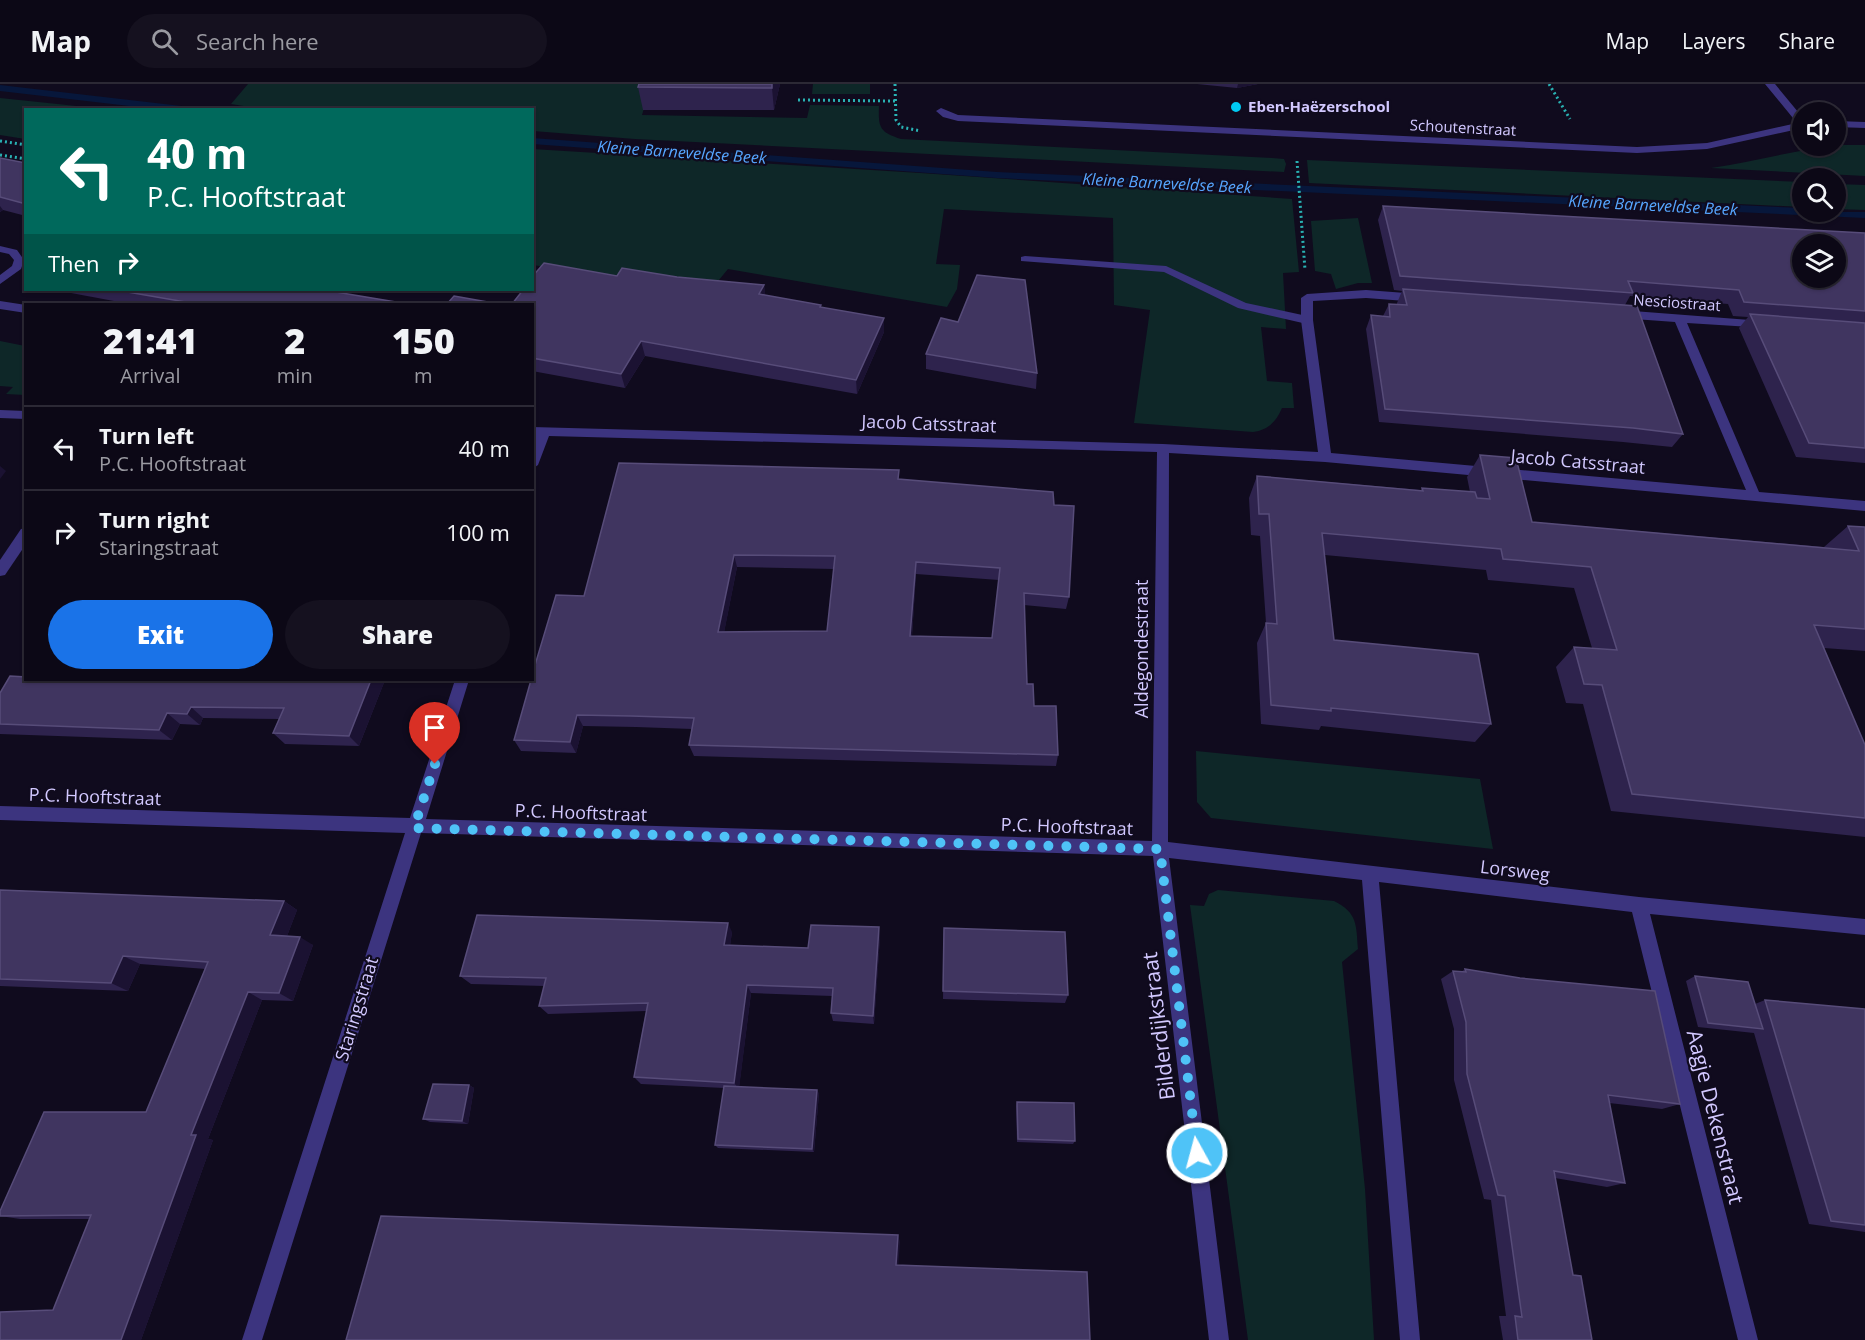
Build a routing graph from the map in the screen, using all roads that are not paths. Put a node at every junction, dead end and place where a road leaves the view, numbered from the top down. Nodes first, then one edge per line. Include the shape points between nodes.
1 (1770, 84) edge
2 (941, 111) dead end
3 (1792, 111) edge
4 (1846, 124) edge
5 (1865, 125) edge
6 (1792, 127) edge
7 (0, 249) edge
8 (1025, 259) dead end
9 (0, 281) edge
10 (1436, 299) edge
11 (0, 305) edge
12 (24, 309) edge
13 (1609, 313) edge
14 (1679, 318) junction
15 (1307, 320) junction
16 (1772, 325) edge
17 (0, 414) edge
18 (24, 415) edge
19 (538, 431) edge
20 (1163, 448) junction
21 (534, 454) edge
22 (1325, 457) junction
23 (1755, 497) junction
24 (1865, 506) edge
25 (24, 536) edge
26 (0, 571) edge
27 (462, 681) edge
28 (0, 813) edge
29 (414, 828) junction
30 (1160, 849) junction
31 (1370, 873) junction
32 (1639, 905) junction
33 (1865, 927) edge
34 (252, 1340) edge
35 (1219, 1340) edge
36 (1410, 1340) edge
37 (1748, 1340) edge

1 - 3 street, Schoutenstraat
2 - 6 street, Schoutenstraat via 958,118 1637,150 1707,146
4 - 5 street
7 - 9 street via 13,252 19,260 17,267
8 - 15 street via 1166,269 1237,304
10 - 15 street via 1366,294 1307,298
11 - 12 street
13 - 14 street, Nesciostraat
14 - 16 street, Nesciostraat
14 - 23 street
15 - 22 street
17 - 18 street
19 - 20 street, Jacob Catsstraat
19 - 21 street
20 - 22 street, Jacob Catsstraat
20 - 30 street, Aldegondestraat
22 - 23 street, Jacob Catsstraat
23 - 24 street, Jacob Catsstraat
25 - 26 street
27 - 29 street, Staringstraat
28 - 29 street, P.C. Hooftstraat
29 - 30 street, P.C. Hooftstraat
29 - 34 street, Staringstraat
30 - 31 street, Lorsweg
30 - 35 street, Bilderdijkstraat
31 - 32 street, Lorsweg
31 - 36 street
32 - 33 street, Lorsweg
32 - 37 street, Aagje Dekenstraat

